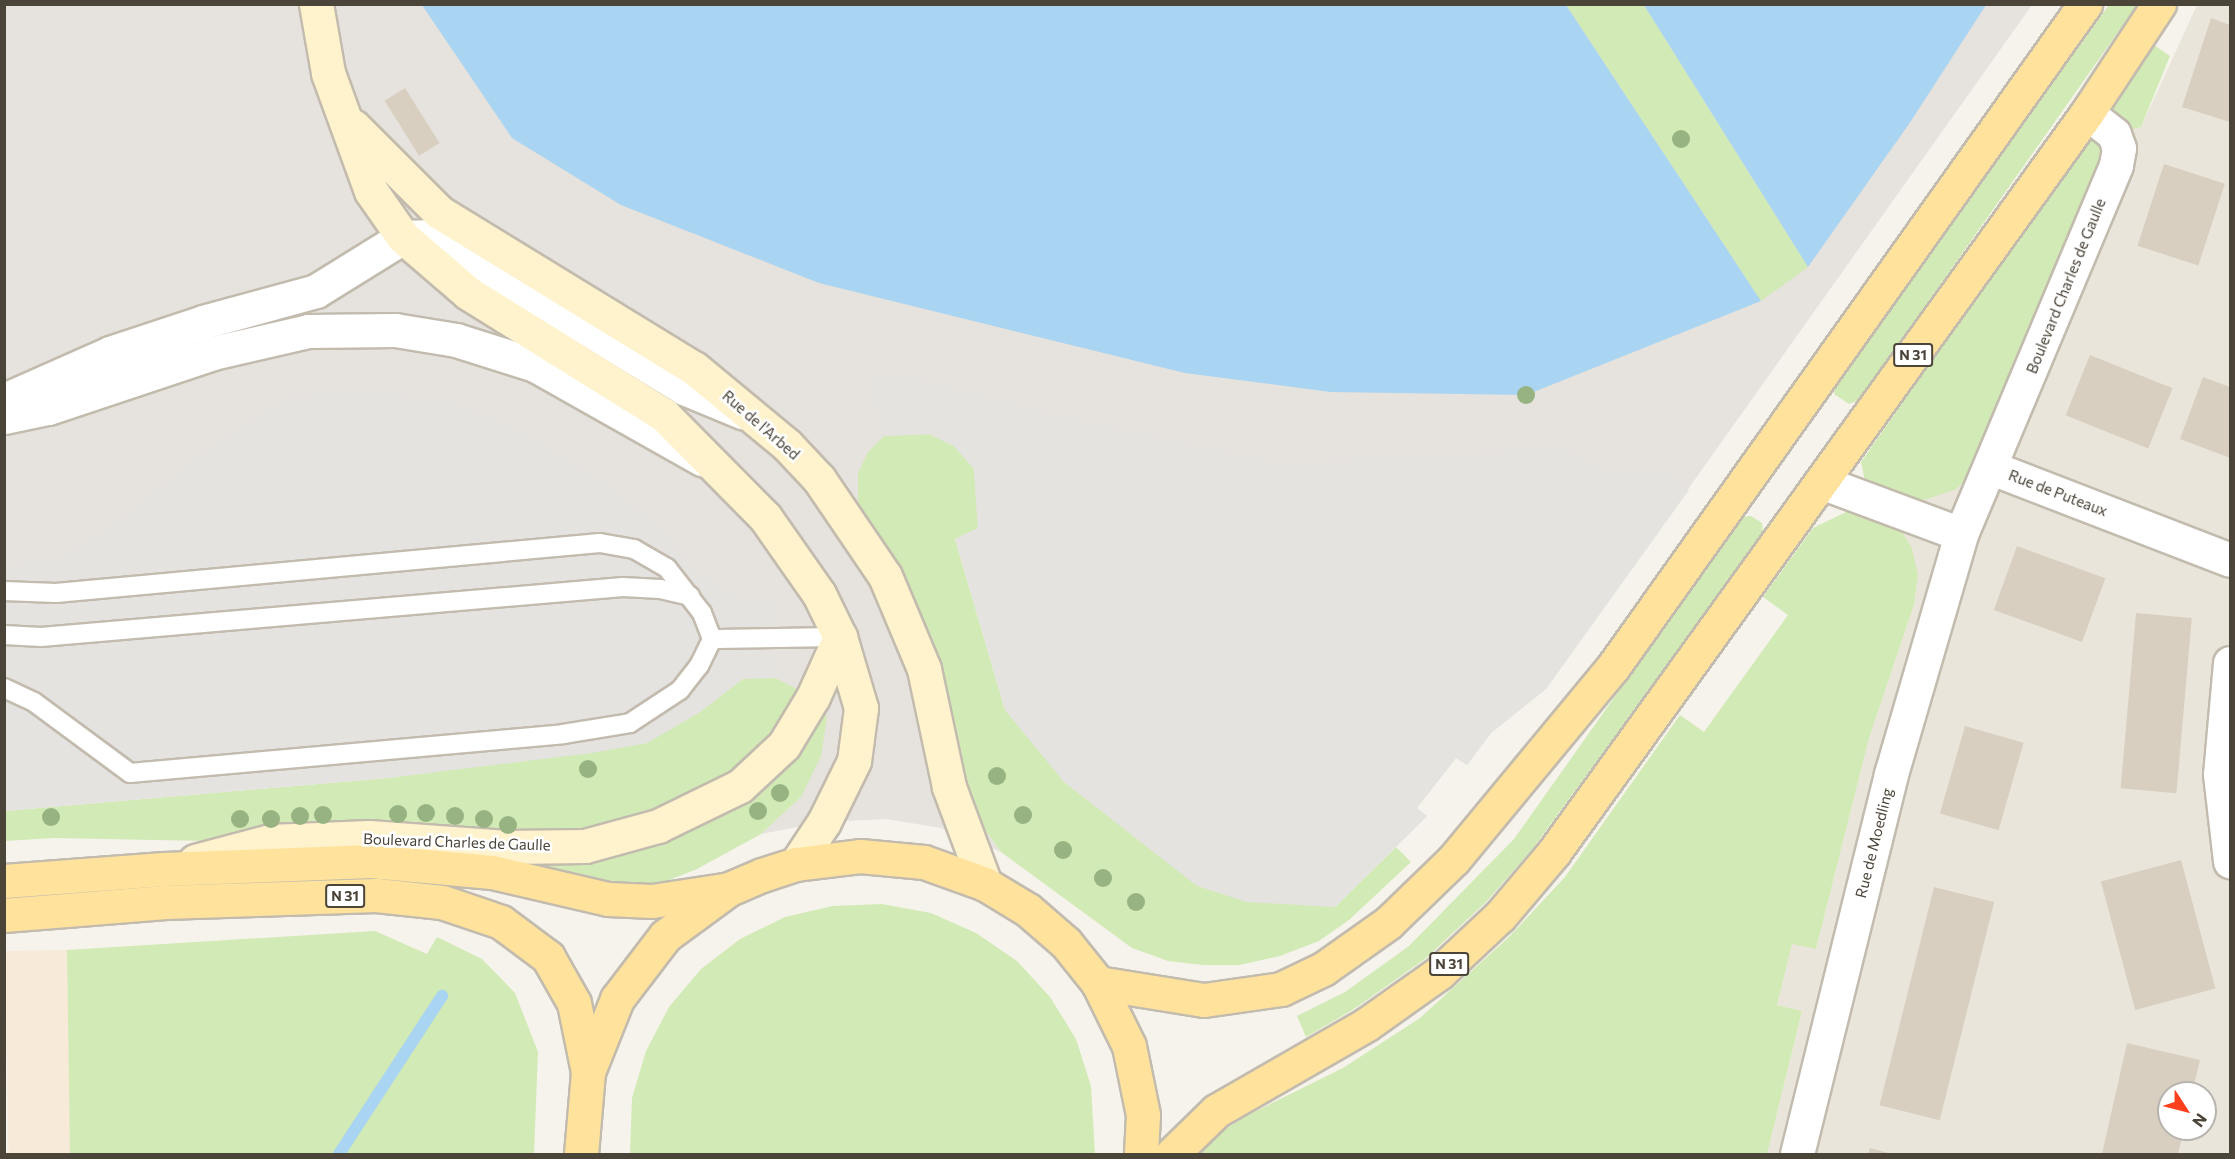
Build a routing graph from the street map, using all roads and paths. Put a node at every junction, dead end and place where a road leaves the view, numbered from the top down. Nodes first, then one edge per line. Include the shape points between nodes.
1 (316, 4) edge
2 (2085, 4) edge
3 (2159, 4) edge
4 (2087, 113) junction
5 (345, 117) junction
6 (403, 237) junction
7 (4, 400) edge
8 (751, 416) junction
9 (4, 417) edge
10 (717, 468) junction
11 (1992, 468) junction
12 (1821, 482) junction
13 (1961, 534) junction
14 (2230, 560) edge
15 (4, 591) edge
16 (690, 596) junction
17 (4, 635) edge
18 (840, 637) junction
19 (712, 639) junction
20 (2230, 663) edge
21 (4, 688) edge
22 (2230, 861) edge
23 (796, 864) junction
24 (164, 869) junction
25 (4, 881) edge
26 (984, 884) junction
27 (729, 889) junction
28 (4, 915) edge
29 (1098, 983) junction
30 (588, 1072) junction
31 (581, 1155) edge
32 (1141, 1155) edge
33 (1172, 1155) edge
34 (1797, 1155) edge

1 - 5 main road, Rue de l'Arbed via 328,73
2 - 29 main road via 1613,667 1454,859 1388,923 1323,969 1281,989 1204,1000
3 - 4 main road, N 31
4 - 11 street, Boulevard Charles de Gaulle via 2114,134 2119,148 2116,165
4 - 12 main road, N 31
5 - 6 main road, Rue de l'Arbed via 371,191
5 - 8 main road, Rue de l'Arbed via 439,212 694,368
6 - 7 street via 316,291 110,353
6 - 8 street via 435,236 684,388
6 - 10 main road, Rue de l'Arbed via 476,298 664,415
8 - 26 main road, Rue de l'Arbed via 819,479 885,576 924,669 949,787
9 - 10 street via 48,408 213,353 309,331 395,330 456,340 535,365
10 - 18 main road, Rue de l'Arbed via 765,517 799,562
11 - 13 street, Rue de Puteaux
11 - 14 street, Rue de Puteaux
12 - 13 street
12 - 33 main road, N 31 via 1554,852 1500,916 1439,973 1367,1024 1216,1111
13 - 34 street, Rue de Moedling via 1891,774
15 - 16 lane via 56,593 600,543 634,549 667,568
16 - 17 lane via 623,587 42,637
16 - 19 lane
18 - 19 lane
18 - 23 main road, Rue de l'Arbed via 861,708 854,761 824,822
18 - 24 main road, Boulevard Charles de Gaulle via 813,697 784,745 740,786 658,826 585,846 507,847 369,837 270,841
19 - 21 lane via 699,666 680,690 630,723 563,734 130,773 34,702
20 - 22 street via 2220,774
23 - 26 main road via 860,856 924,862
23 - 27 main road
24 - 25 main road, Boulevard Charles de Gaulle / N 31
24 - 27 main road, Boulevard Charles de Gaulle / N 31 via 371,861 492,872 608,899 652,901
26 - 29 main road via 1028,910 1066,943
27 - 30 main road via 658,945 617,999
28 - 30 main road, N 31 via 165,902 376,895 442,902 501,922 548,957 574,1003
29 - 32 main road via 1129,1046 1143,1115
30 - 31 main road

